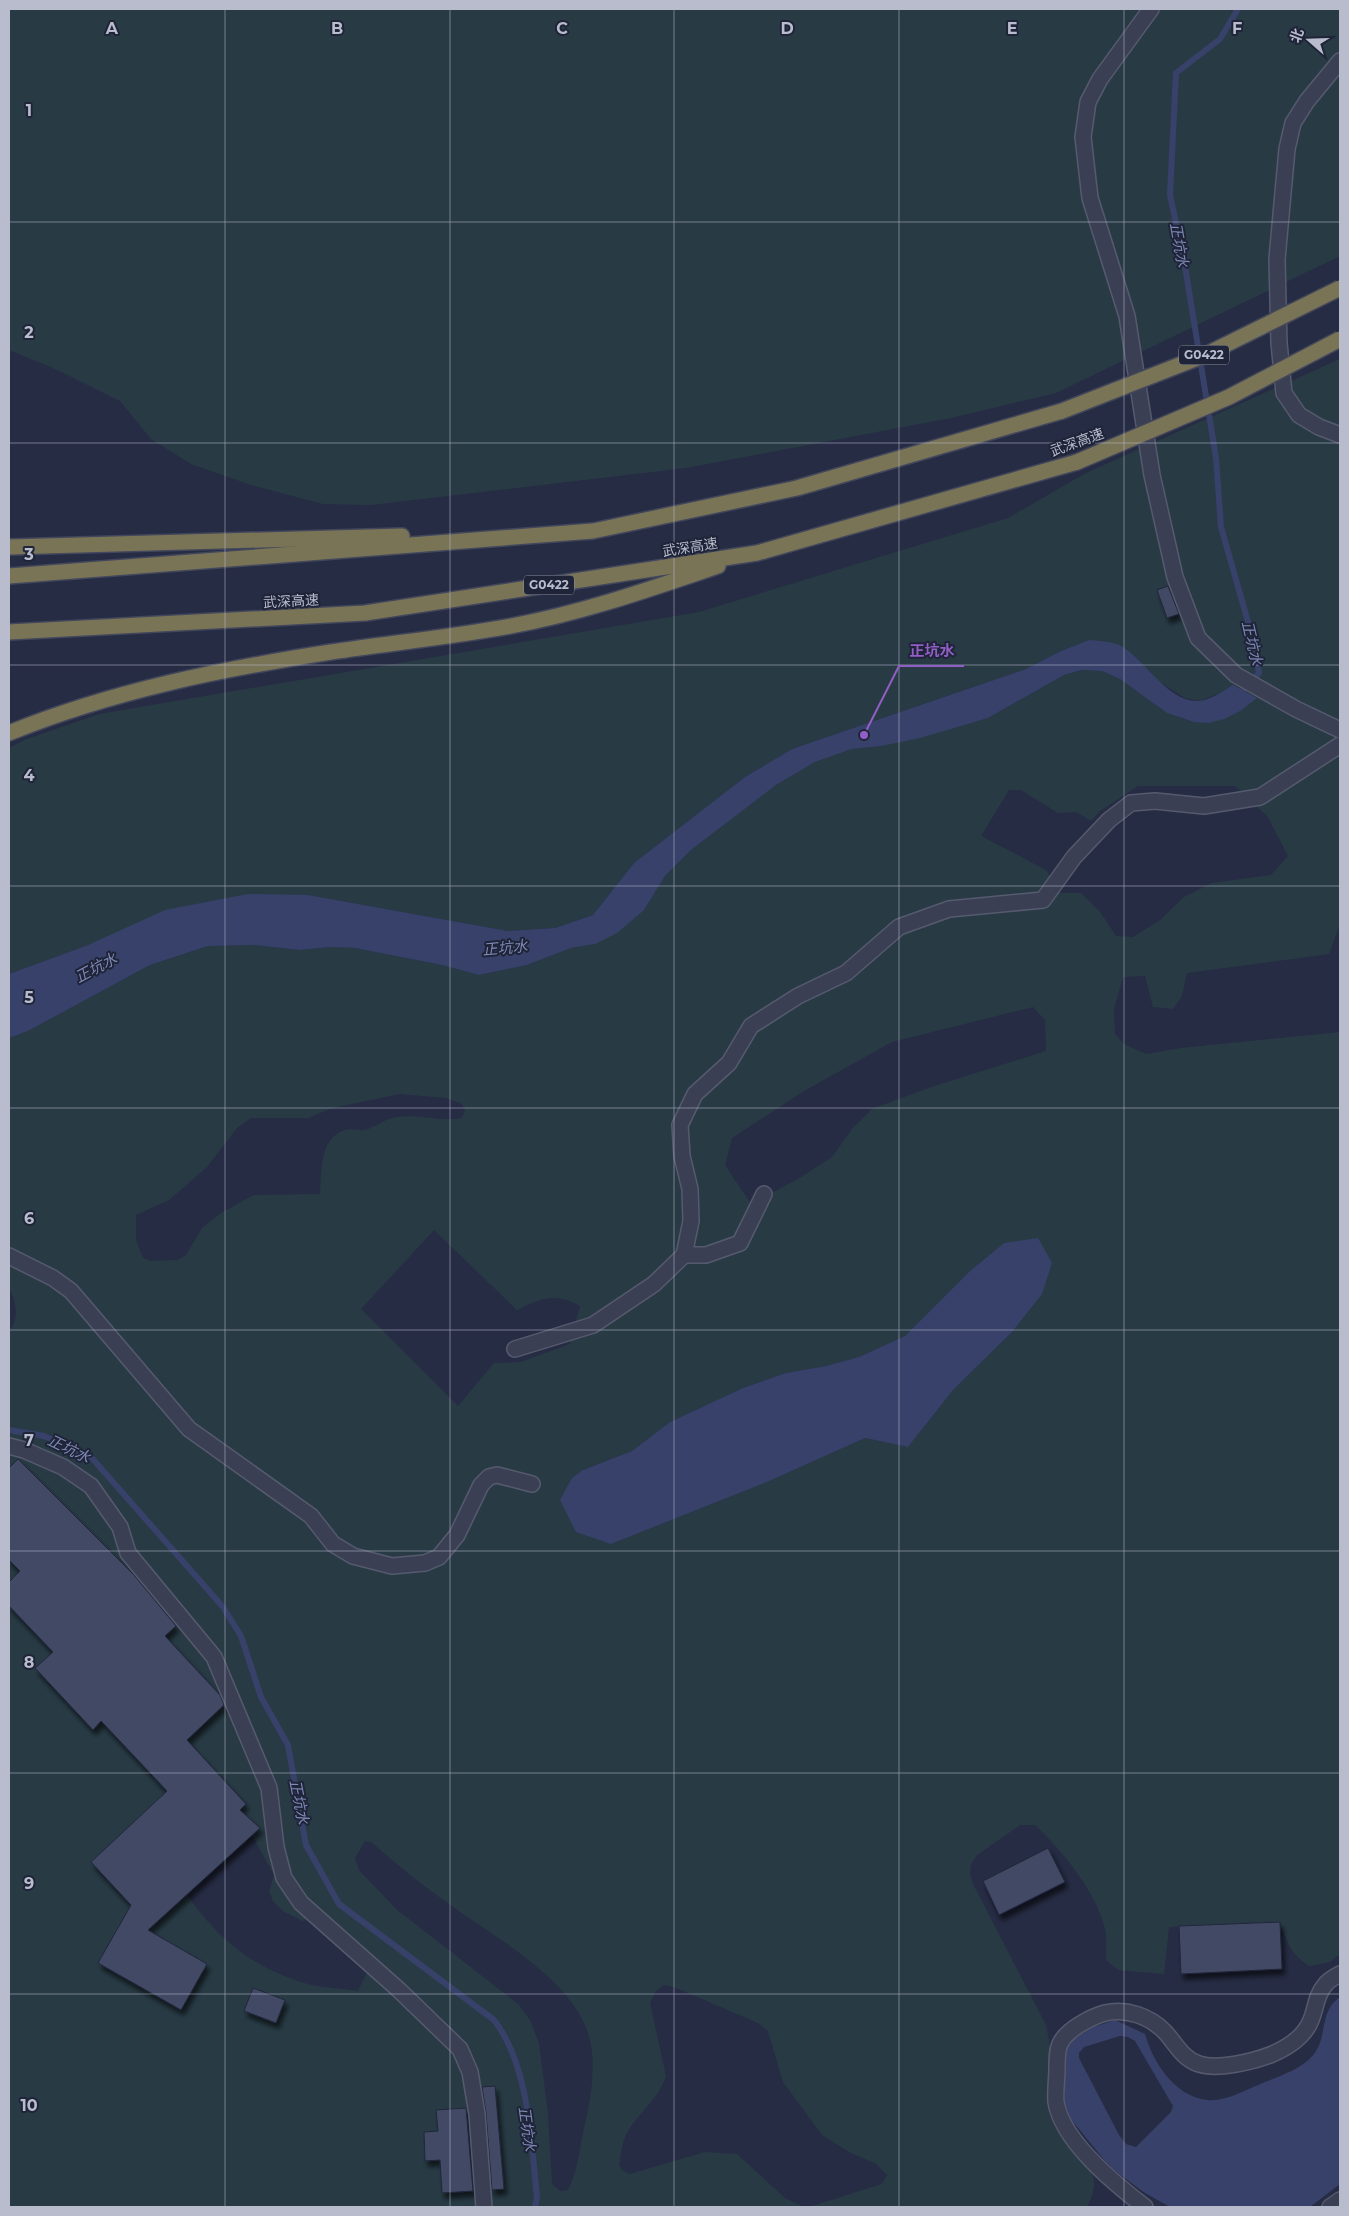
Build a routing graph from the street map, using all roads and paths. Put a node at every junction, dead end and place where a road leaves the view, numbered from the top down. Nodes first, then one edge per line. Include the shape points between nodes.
1 (1151, 9) edge
2 (1340, 61) edge
3 (1340, 288) edge
4 (1340, 339) edge
5 (1340, 435) edge
6 (593, 531) junction
7 (9, 547) edge
8 (758, 553) junction
9 (9, 576) edge
10 (9, 632) edge
11 (1340, 730) edge
12 (9, 733) edge
13 (1340, 745) edge
14 (764, 1194) dead end
15 (684, 1255) junction
16 (9, 1256) edge
17 (515, 1349) dead end
18 (9, 1446) edge
19 (532, 1484) dead end
20 (1340, 1974) edge
21 (1340, 2200) edge
22 (484, 2207) edge
23 (1145, 2207) edge
24 (1330, 2207) edge

1 - 11 street via 1100,79 1088,102 1083,137 1090,198 1127,316 1152,475 1175,577 1198,638 1241,677 1296,710
2 - 5 street via 1293,123 1287,149 1277,259 1284,392 1299,415
3 - 6 highway, G0422, bridge via 1205,355 1062,411 797,488
4 - 8 highway, 武深高速 / G0422, bridge via 1229,397 1077,462
6 - 7 highway
6 - 9 highway, G0422
8 - 10 highway, 武深高速 / G0422 via 365,613
8 - 12 highway via 600,606 511,626 296,658 156,685
13 - 15 street via 1260,797 1204,806 1155,801 1131,803 1109,820 1074,857 1043,900 949,909 898,926 846,973 798,996 751,1026 729,1063 695,1094 680,1126 682,1156 690,1189 691,1221
14 - 15 street via 740,1243 706,1255
15 - 17 street via 654,1284 593,1325
16 - 19 street via 71,1291 189,1429 310,1516 333,1544 353,1556 392,1566 425,1563 439,1557 457,1535 481,1484 488,1477 497,1475
18 - 22 street via 62,1467 91,1486 120,1527 128,1553 214,1656 269,1788 276,1847 284,1878 300,1903 460,2049 470,2072
20 - 23 street via 1325,1984 1316,1999 1311,2021 1298,2041 1260,2058 1214,2067 1197,2064 1178,2050 1152,2020 1126,2012 1105,2013 1079,2026 1060,2043 1056,2102 1066,2127 1104,2174
21 - 24 street

